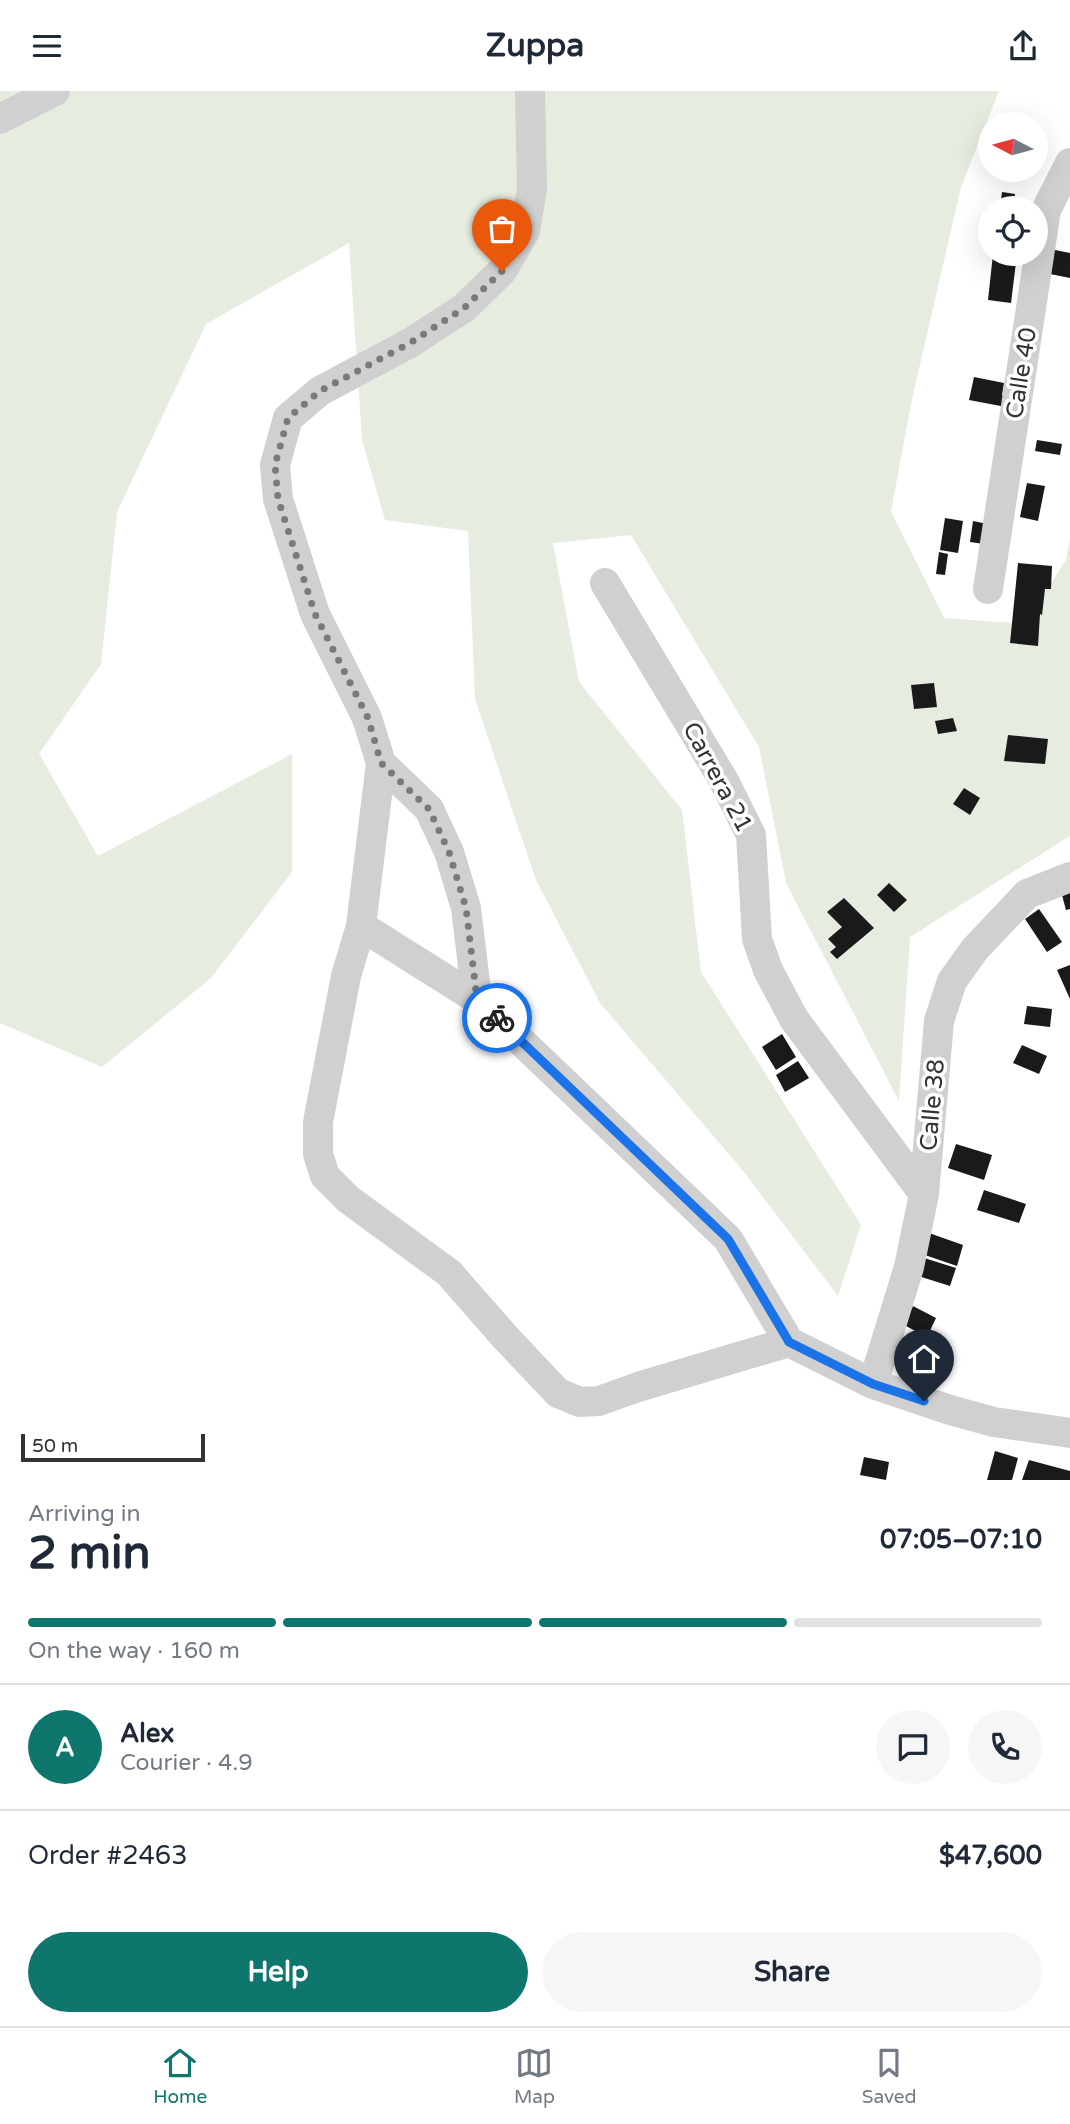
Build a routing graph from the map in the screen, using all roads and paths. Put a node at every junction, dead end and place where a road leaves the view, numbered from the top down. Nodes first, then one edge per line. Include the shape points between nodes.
1 (55, 91) edge
2 (530, 91) edge
3 (0, 119) edge
4 (1070, 163) edge
5 (605, 583) dead end
6 (988, 589) dead end
7 (381, 763) junction
8 (1070, 877) edge
9 (361, 926) junction
10 (477, 999) junction
11 (924, 1194) junction
12 (789, 1342) junction
13 (873, 1384) junction
14 (1070, 1433) edge

1 - 3 street
2 - 7 street via 532,189 525,231 502,271 464,308 320,391 288,418 280,441 275,465 278,499 315,614 368,718
4 - 6 street, Calle 40 via 1046,210
5 - 11 street, Carrera 21 via 724,781 751,835 757,939 768,971 794,1019
7 - 9 street
7 - 10 street via 429,809 449,852 466,908
8 - 11 street, Calle 38 via 1027,894 952,981 939,1021
9 - 10 street
9 - 12 street via 346,976 318,1122 318,1154 325,1176 348,1199 449,1273 558,1393 580,1402 599,1401
10 - 12 street via 728,1239
11 - 13 street, Calle 38 via 909,1267
12 - 13 street
13 - 14 street via 994,1422

